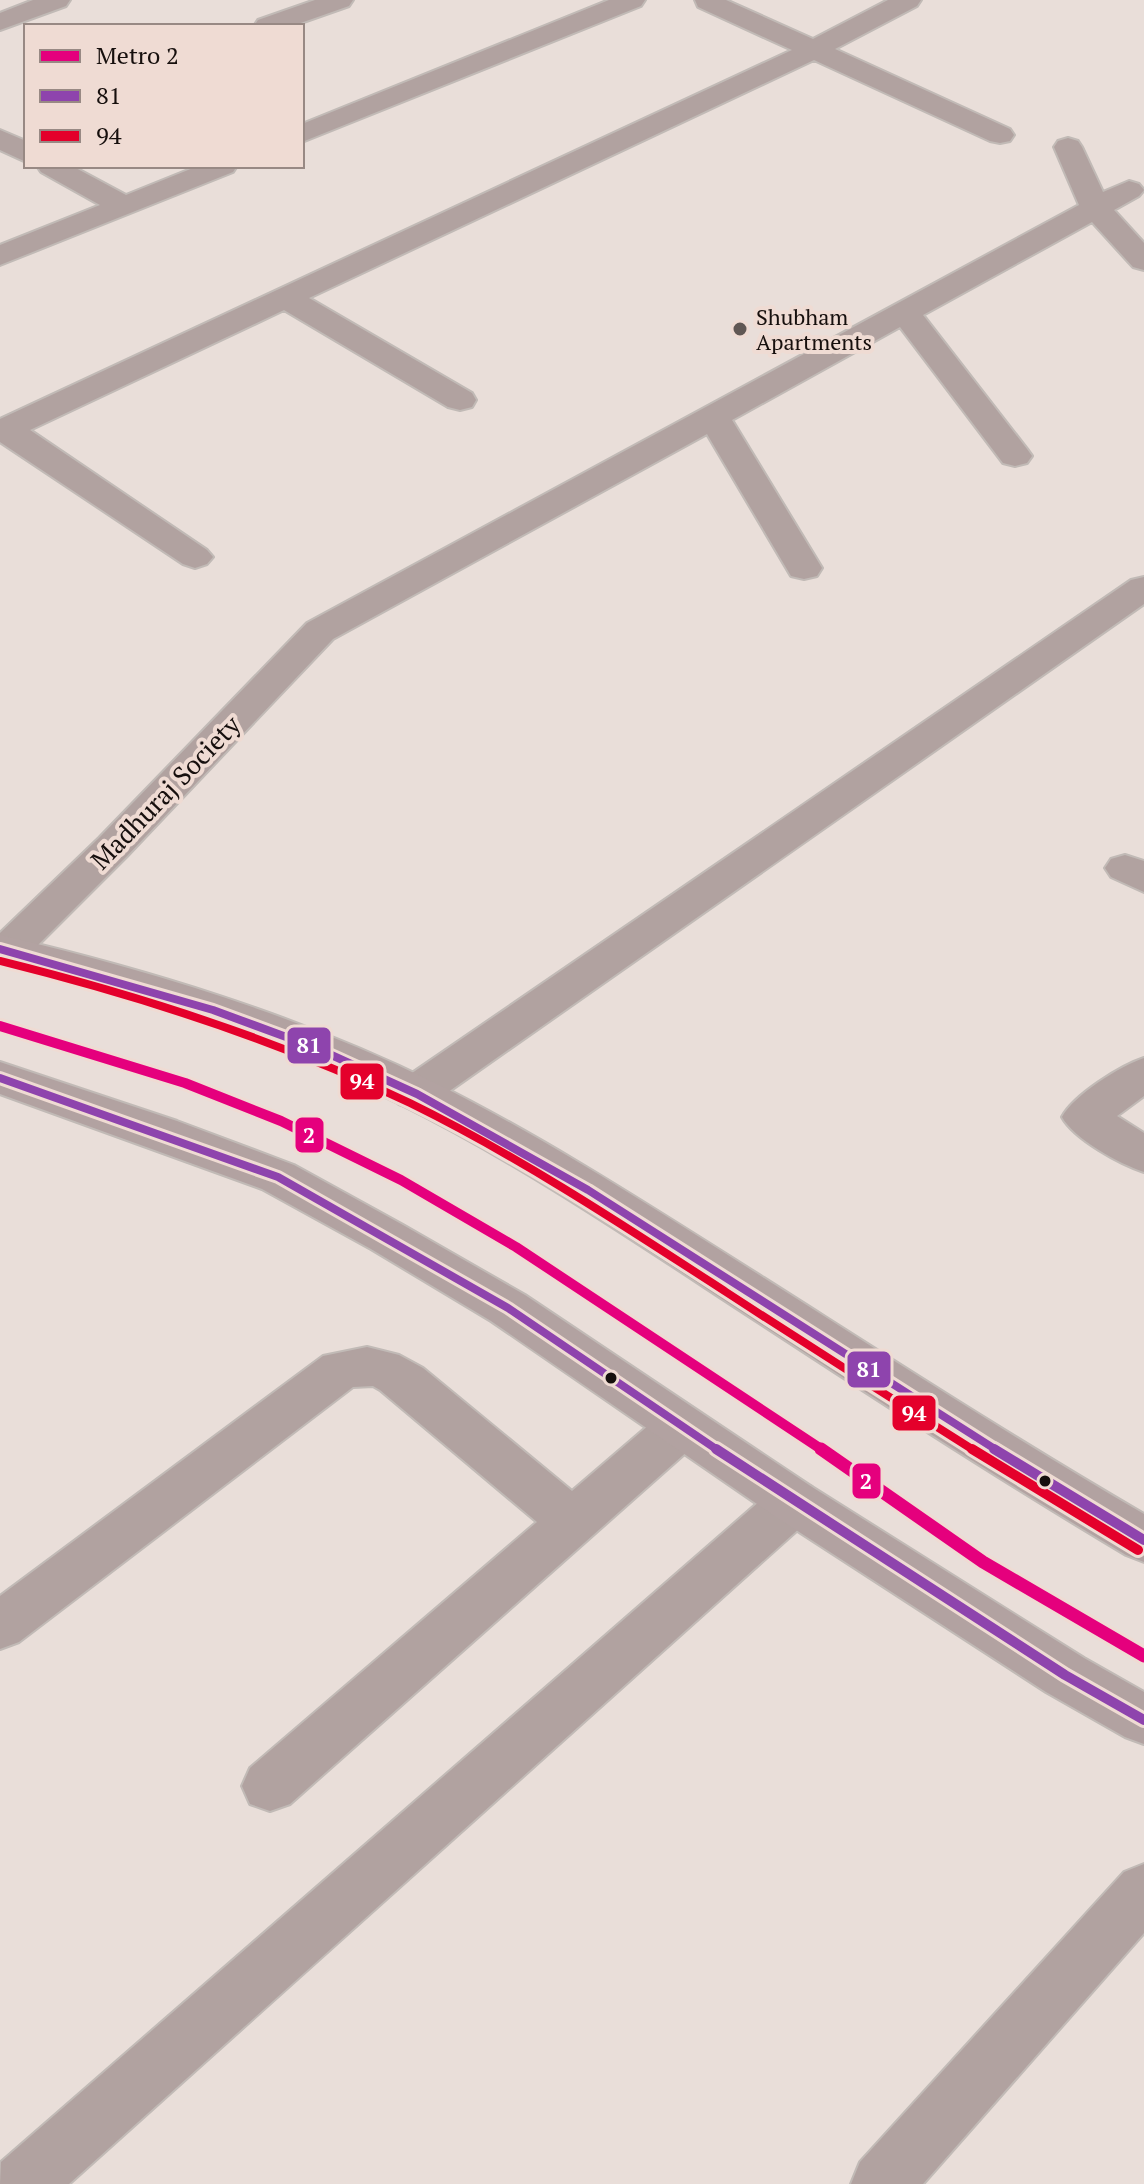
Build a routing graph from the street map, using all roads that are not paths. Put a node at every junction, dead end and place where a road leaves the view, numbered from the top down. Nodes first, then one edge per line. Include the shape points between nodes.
1 (57, 0) edge
2 (340, 0) edge
3 (632, 0) edge
4 (908, 0) edge
5 (707, 1) edge
6 (0, 22) edge
7 (273, 24) edge
8 (813, 50) junction
9 (4, 125) edge
10 (304, 133) edge
11 (1000, 135) dead end
12 (1068, 147) dead end
13 (24, 150) edge
14 (55, 168) edge
15 (218, 168) edge
16 (1129, 190) dead end
17 (124, 206) junction
18 (1096, 209) junction
19 (0, 256) edge
20 (1144, 261) edge
21 (286, 298) junction
22 (906, 314) junction
23 (460, 400) dead end
24 (714, 418) junction
25 (3, 431) edge
26 (1015, 456) dead end
27 (195, 557) dead end
28 (804, 568) dead end
29 (1144, 588) edge
30 (4, 950) edge
31 (1144, 1074) edge
32 (4, 1083) edge
33 (415, 1093) junction
34 (1144, 1155) edge
35 (681, 1427) junction
36 (794, 1502) junction
37 (572, 1521) junction
38 (1144, 1540) edge
39 (0, 1626) edge
40 (1144, 1720) edge
41 (270, 1786) dead end
42 (1144, 1891) edge
43 (23, 2184) edge
44 (882, 2184) edge

1 - 6 street
2 - 7 street
3 - 10 street
4 - 8 street
5 - 8 street
8 - 11 street
8 - 21 street
9 - 13 street
12 - 18 street
14 - 17 street
15 - 17 street
16 - 18 street, Madhuraj Society
17 - 19 street
18 - 20 street
18 - 22 street, Madhuraj Society
21 - 23 street
21 - 25 street
22 - 24 street, Madhuraj Society
22 - 26 street
24 - 28 street
24 - 30 street, Madhuraj Society via 320,631 113,847
25 - 27 street
29 - 33 street
30 - 33 main road via 233,1018
31 - 34 street via 1084,1117
32 - 35 main road via 278,1177 508,1308
33 - 38 main road via 585,1186 1044,1482
35 - 36 main road
35 - 37 street
36 - 40 main road
36 - 43 street
37 - 39 street via 406,1382 387,1368 366,1364 340,1370
37 - 41 street
42 - 44 street

